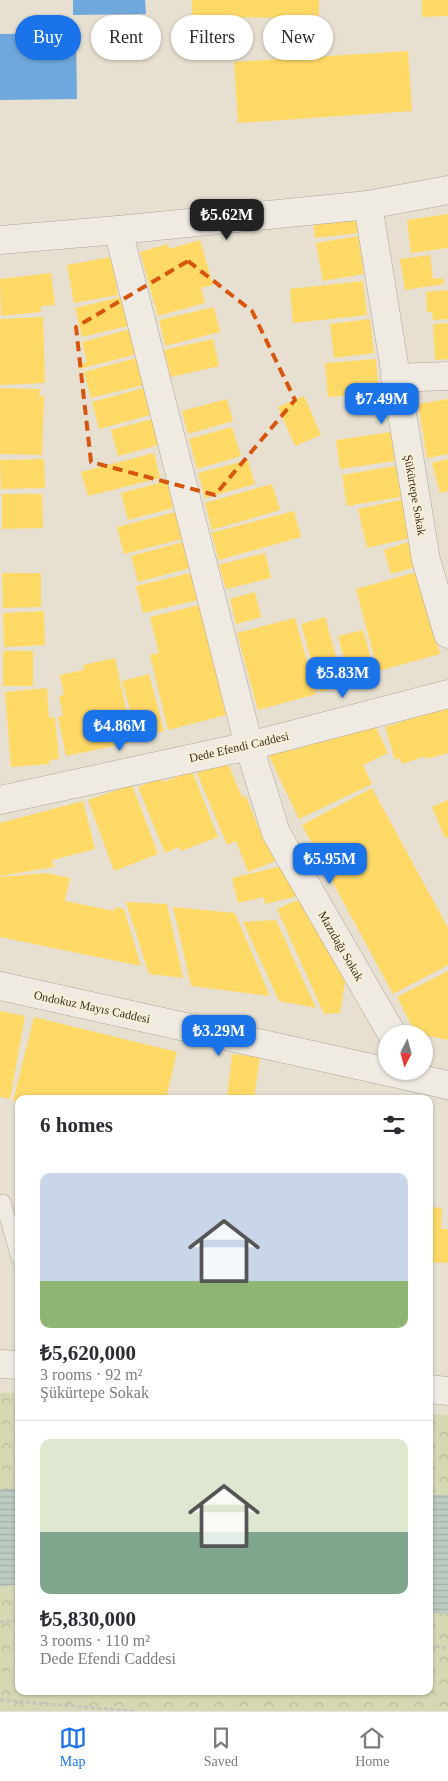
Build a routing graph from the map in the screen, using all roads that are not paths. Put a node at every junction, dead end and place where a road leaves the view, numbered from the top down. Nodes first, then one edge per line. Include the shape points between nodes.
1 (448, 190) edge
2 (368, 205) junction
3 (118, 230) junction
4 (0, 240) edge
5 (448, 376) edge
6 (396, 378) junction
7 (448, 634) edge
8 (448, 694) edge
9 (249, 746) junction
10 (0, 800) edge
11 (0, 986) edge
12 (387, 1025) edge
13 (378, 1067) edge
14 (431, 1080) edge
15 (448, 1086) edge
16 (2, 1202) dead end
17 (15, 1245) edge
18 (0, 1364) edge
19 (15, 1364) edge
20 (433, 1389) edge
21 (448, 1391) edge

1 - 2 street
2 - 3 street
2 - 6 street, Şükürtepe Sokak
3 - 4 street
3 - 9 street, Mazıdağı Sokak
5 - 6 street
6 - 7 street, Şükürtepe Sokak via 426,560
8 - 9 street, Dede Efendi Caddesi
9 - 10 street, Dede Efendi Caddesi
9 - 12 street, Mazıdağı Sokak via 276,833
11 - 13 street, Ondokuz Mayıs Caddesi
14 - 15 street, Ondokuz Mayıs Caddesi
16 - 17 lane
18 - 19 street
20 - 21 street

